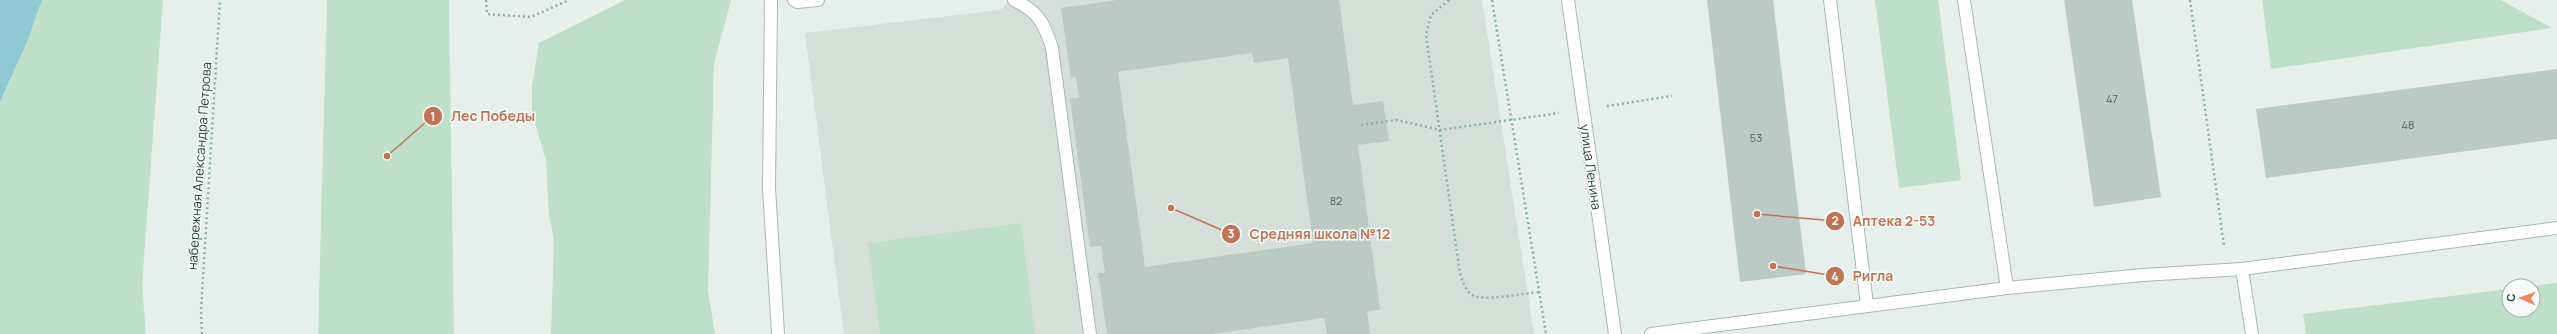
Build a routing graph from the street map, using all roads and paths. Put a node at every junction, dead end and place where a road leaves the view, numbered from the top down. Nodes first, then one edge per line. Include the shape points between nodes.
1 (220, 0) edge
2 (486, 0) edge
3 (568, 0) edge
4 (771, 0) edge
5 (794, 0) edge
6 (818, 0) edge
7 (1014, 0) edge
8 (1449, 0) edge
9 (1492, 0) edge
10 (1568, 0) edge
11 (1830, 0) edge
12 (1964, 0) edge
13 (2190, 0) edge
14 (1672, 96) dead end
15 (1582, 110) junction
16 (1512, 120) junction
17 (1360, 124) dead end
18 (1440, 130) junction
19 (2557, 228) edge
20 (2242, 269) junction
21 (2227, 270) junction
22 (2007, 288) junction
23 (1539, 292) junction
24 (1867, 305) junction
25 (202, 334) edge
26 (778, 334) edge
27 (1090, 334) edge
28 (1546, 334) edge
29 (1615, 334) edge
30 (1651, 334) edge
31 (2252, 334) edge

1 - 25 path, набережная Александра Петрова via 201,310
2 - 3 path via 487,14 531,17
4 - 26 main road via 769,188
5 - 6 main road
7 - 27 main road via 1030,8 1039,17 1052,48
8 - 18 path via 1431,15 1426,36
9 - 16 path
10 - 15 main road, улица Ленина
11 - 24 main road
12 - 22 main road
13 - 21 path
14 - 15 path
15 - 16 path
15 - 29 main road, улица Ленина
16 - 18 path
16 - 23 path
17 - 18 path via 1397,120
18 - 23 path via 1460,274 1465,288 1474,296 1486,298
19 - 20 main road
20 - 21 main road
20 - 31 main road
21 - 22 main road
22 - 24 main road
23 - 28 path
24 - 30 main road

